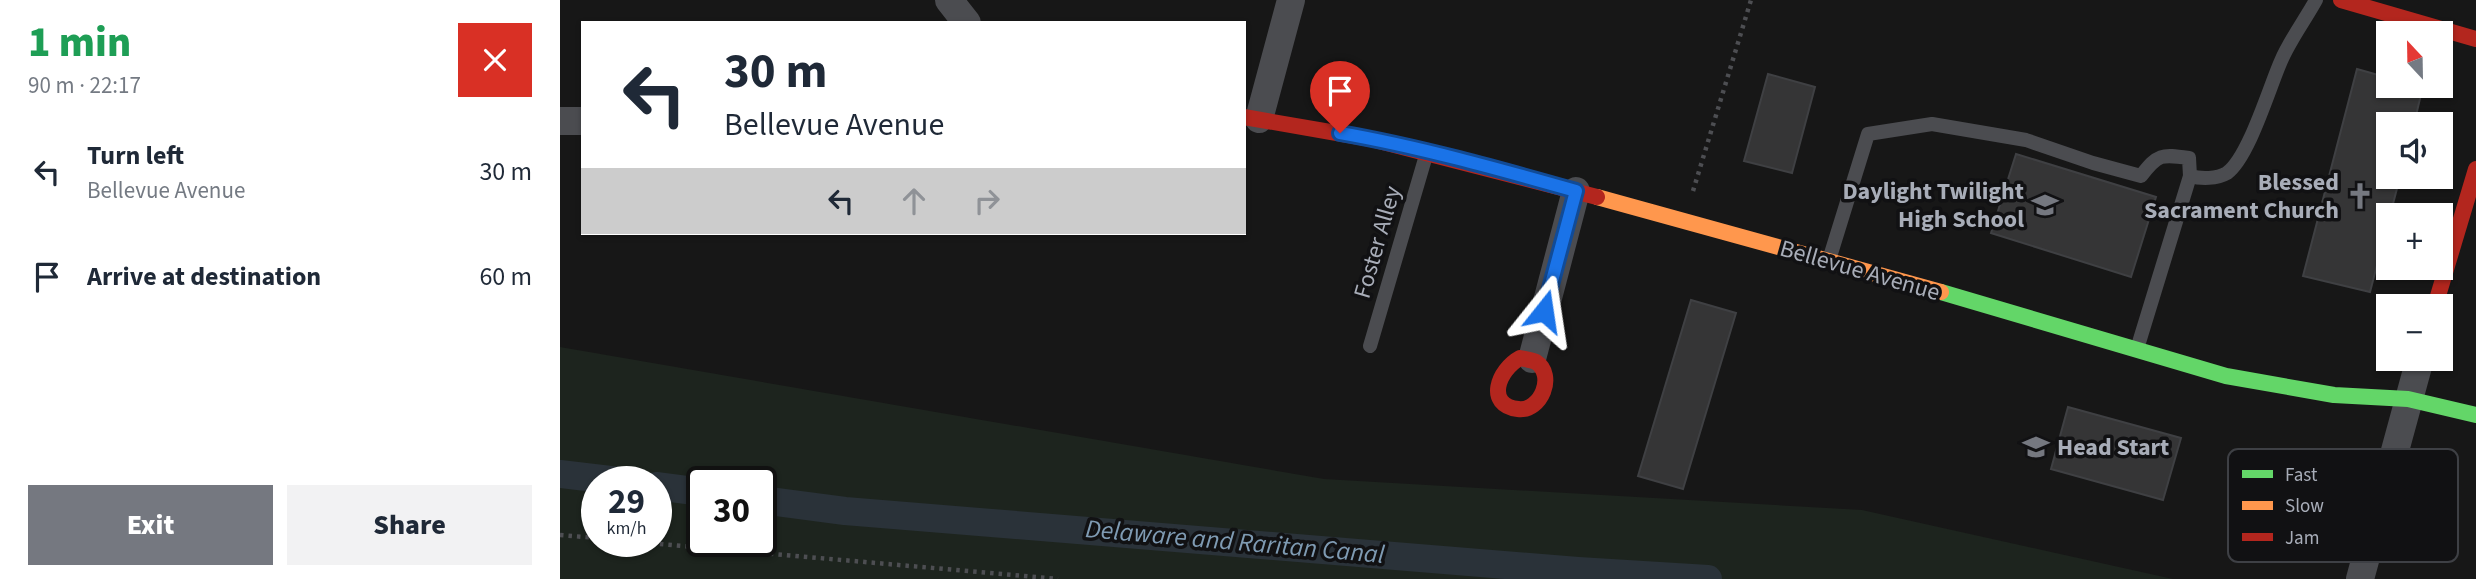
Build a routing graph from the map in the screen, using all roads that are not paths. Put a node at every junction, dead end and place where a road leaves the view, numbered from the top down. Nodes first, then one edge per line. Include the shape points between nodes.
1 (950, 0) edge
2 (1291, 0) edge
3 (2316, 0) edge
4 (2341, 0) edge
5 (966, 21) edge
6 (2476, 39) edge
7 (1252, 118) edge
8 (560, 121) edge
9 (581, 121) edge
10 (1427, 151) junction
11 (2476, 169) edge
12 (2190, 176) junction
13 (1576, 191) junction
14 (1828, 261) junction
15 (2439, 294) edge
16 (1370, 346) dead end
17 (2137, 350) junction
18 (1532, 359) dead end
19 (2416, 371) edge
20 (2408, 399) junction
21 (2476, 415) edge
22 (2395, 449) edge
23 (2365, 562) edge
24 (2360, 579) edge

1 - 5 street
2 - 7 street
3 - 12 lane via 2281,60 2237,162 2225,174 2201,179
4 - 6 street
7 - 10 street, Bellevue Avenue
8 - 9 street
10 - 13 street, Bellevue Avenue
10 - 16 lane, Foster Alley
11 - 15 street
12 - 14 lane via 2189,158 2164,154 2141,176 2025,140 1931,124 1868,134
12 - 17 lane
13 - 14 street, Bellevue Avenue
13 - 18 street
14 - 17 street, Bellevue Avenue
17 - 20 street, Bellevue Avenue via 2279,387
19 - 20 street
20 - 21 street, Bellevue Avenue
20 - 22 street
23 - 24 street

